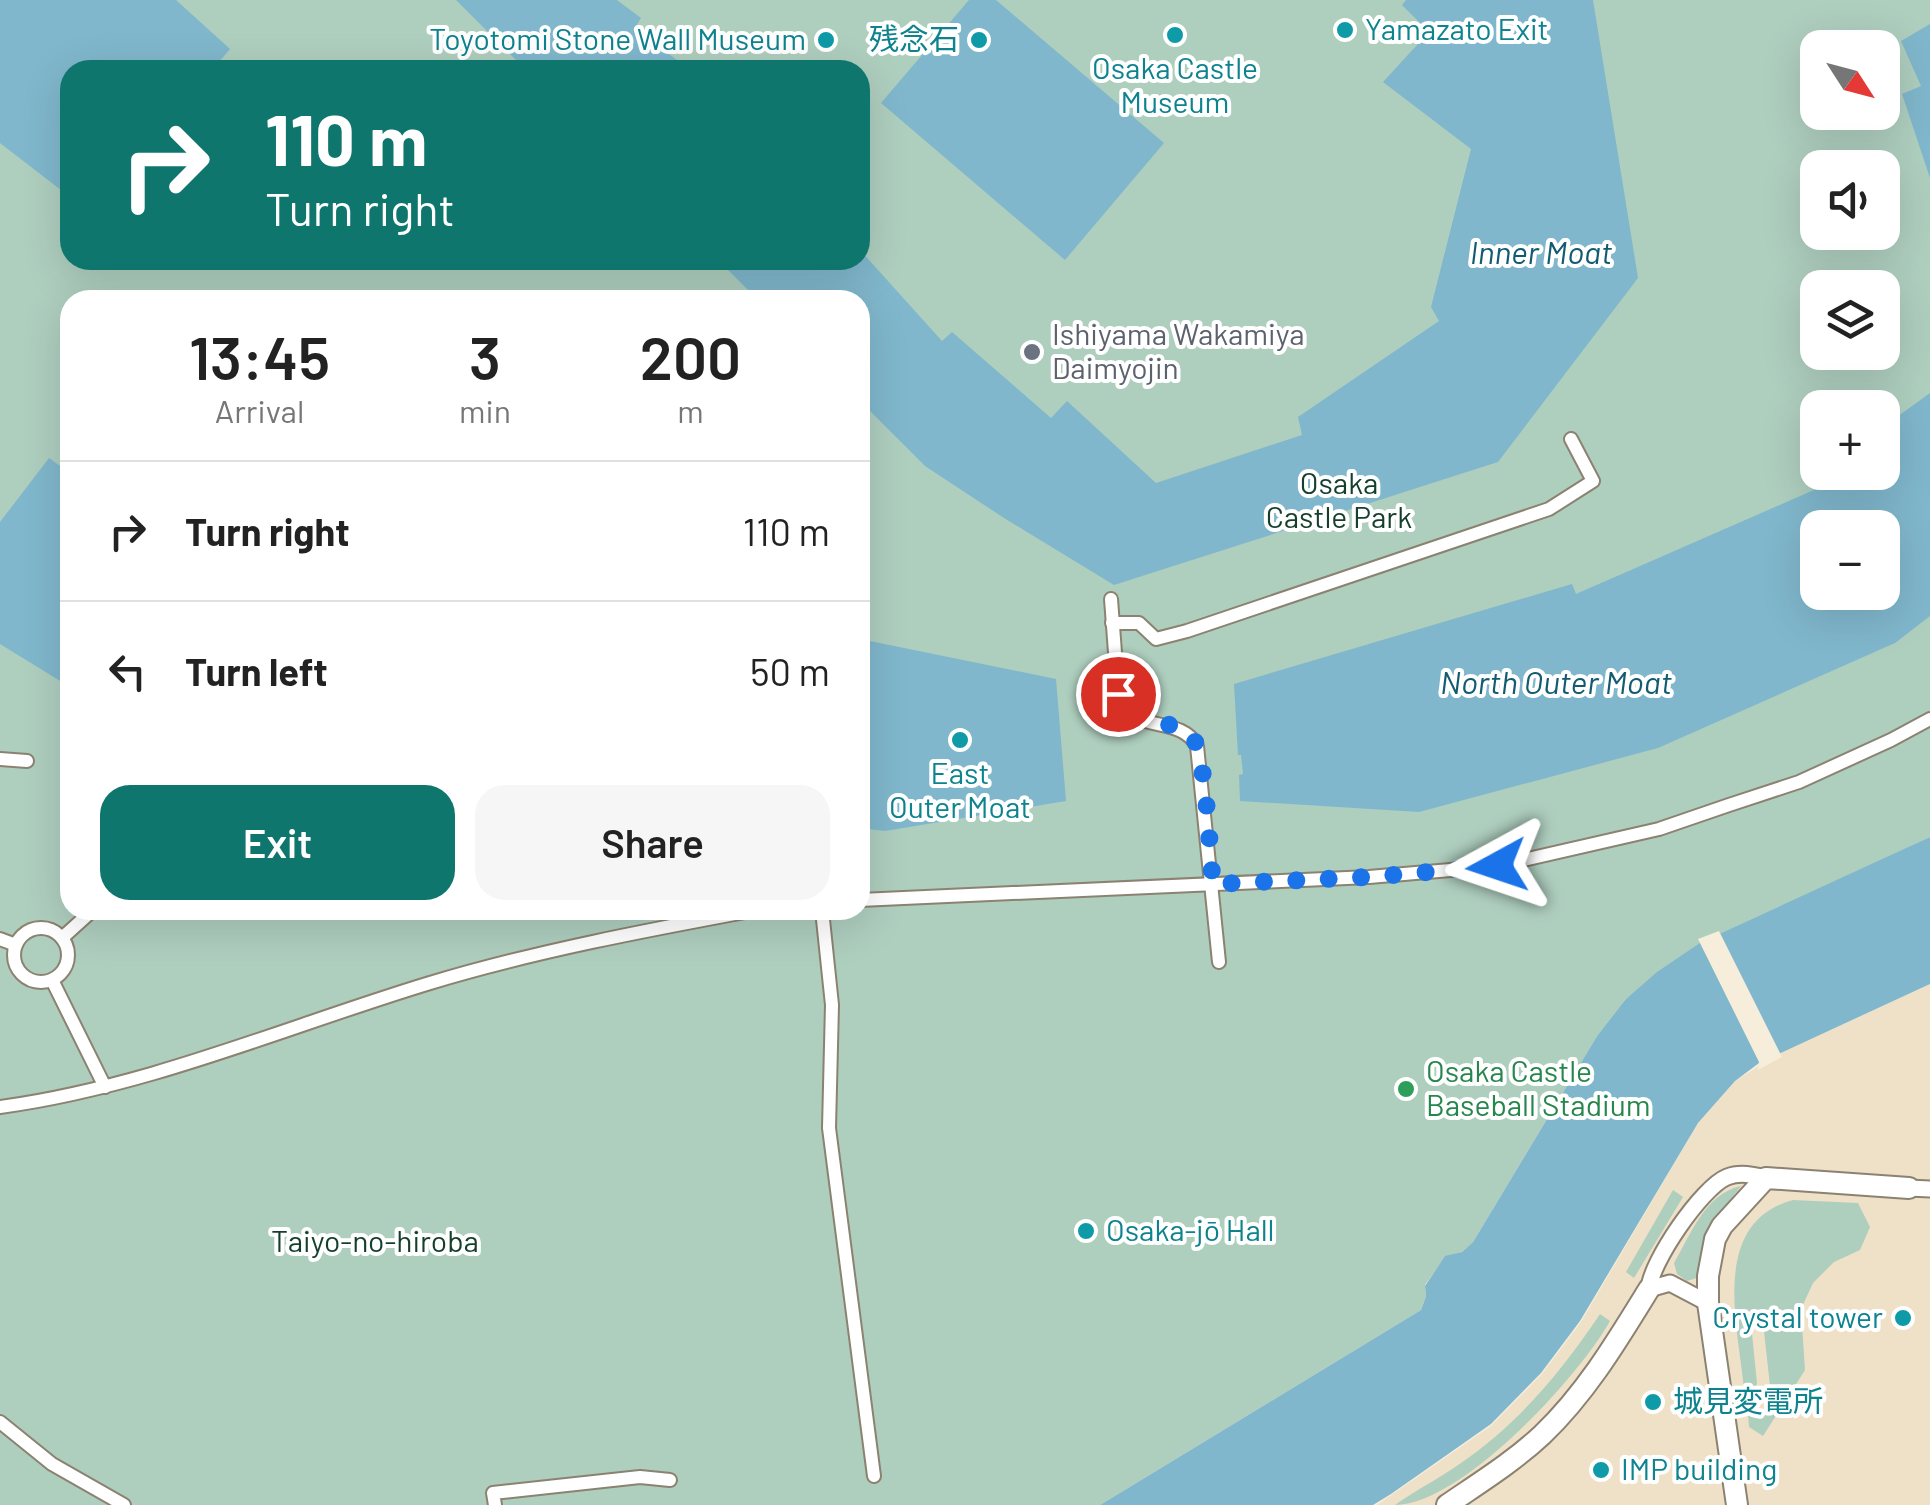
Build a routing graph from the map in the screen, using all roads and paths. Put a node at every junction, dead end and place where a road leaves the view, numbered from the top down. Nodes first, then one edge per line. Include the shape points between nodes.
1 (1571, 440) dead end
2 (1111, 599) dead end
3 (1112, 623) junction
4 (1116, 666) dead end
5 (1118, 694) dead end
6 (1930, 719) edge
7 (0, 759) edge
8 (27, 761) dead end
9 (1213, 884) junction
10 (870, 900) edge
11 (82, 920) edge
12 (701, 920) edge
13 (823, 920) edge
14 (62, 938) junction
15 (0, 939) edge
16 (16, 945) junction
17 (1218, 962) dead end
18 (52, 980) junction
19 (105, 1087) junction
20 (0, 1107) edge
21 (1766, 1178) junction
22 (1919, 1188) edge
23 (1649, 1290) junction
24 (1708, 1303) junction
25 (0, 1422) edge
26 (874, 1476) dead end
27 (670, 1480) dead end
28 (124, 1505) edge
29 (495, 1505) edge
30 (1446, 1505) edge
31 (1736, 1505) edge

1 - 3 street via 1593,481 1549,509 1187,631 1156,639 1139,623
2 - 3 street
3 - 4 street
5 - 9 street via 1133,718 1180,729 1197,746
6 - 9 street via 1799,782 1602,843 1497,866
7 - 8 street
9 - 10 street
9 - 17 street
11 - 14 street
12 - 19 street via 433,982
13 - 26 street via 832,1005 830,1128
14 - 16 street via 43,928
14 - 18 street via 67,961
15 - 16 street
16 - 18 street via 22,975
18 - 19 street
19 - 20 street
21 - 22 street
21 - 23 street via 1728,1176 1708,1188 1654,1270
21 - 24 street via 1715,1239
23 - 24 street via 1670,1282
23 - 30 street via 1562,1414 1520,1454
24 - 31 street
25 - 28 street via 52,1464
27 - 29 street via 494,1493

